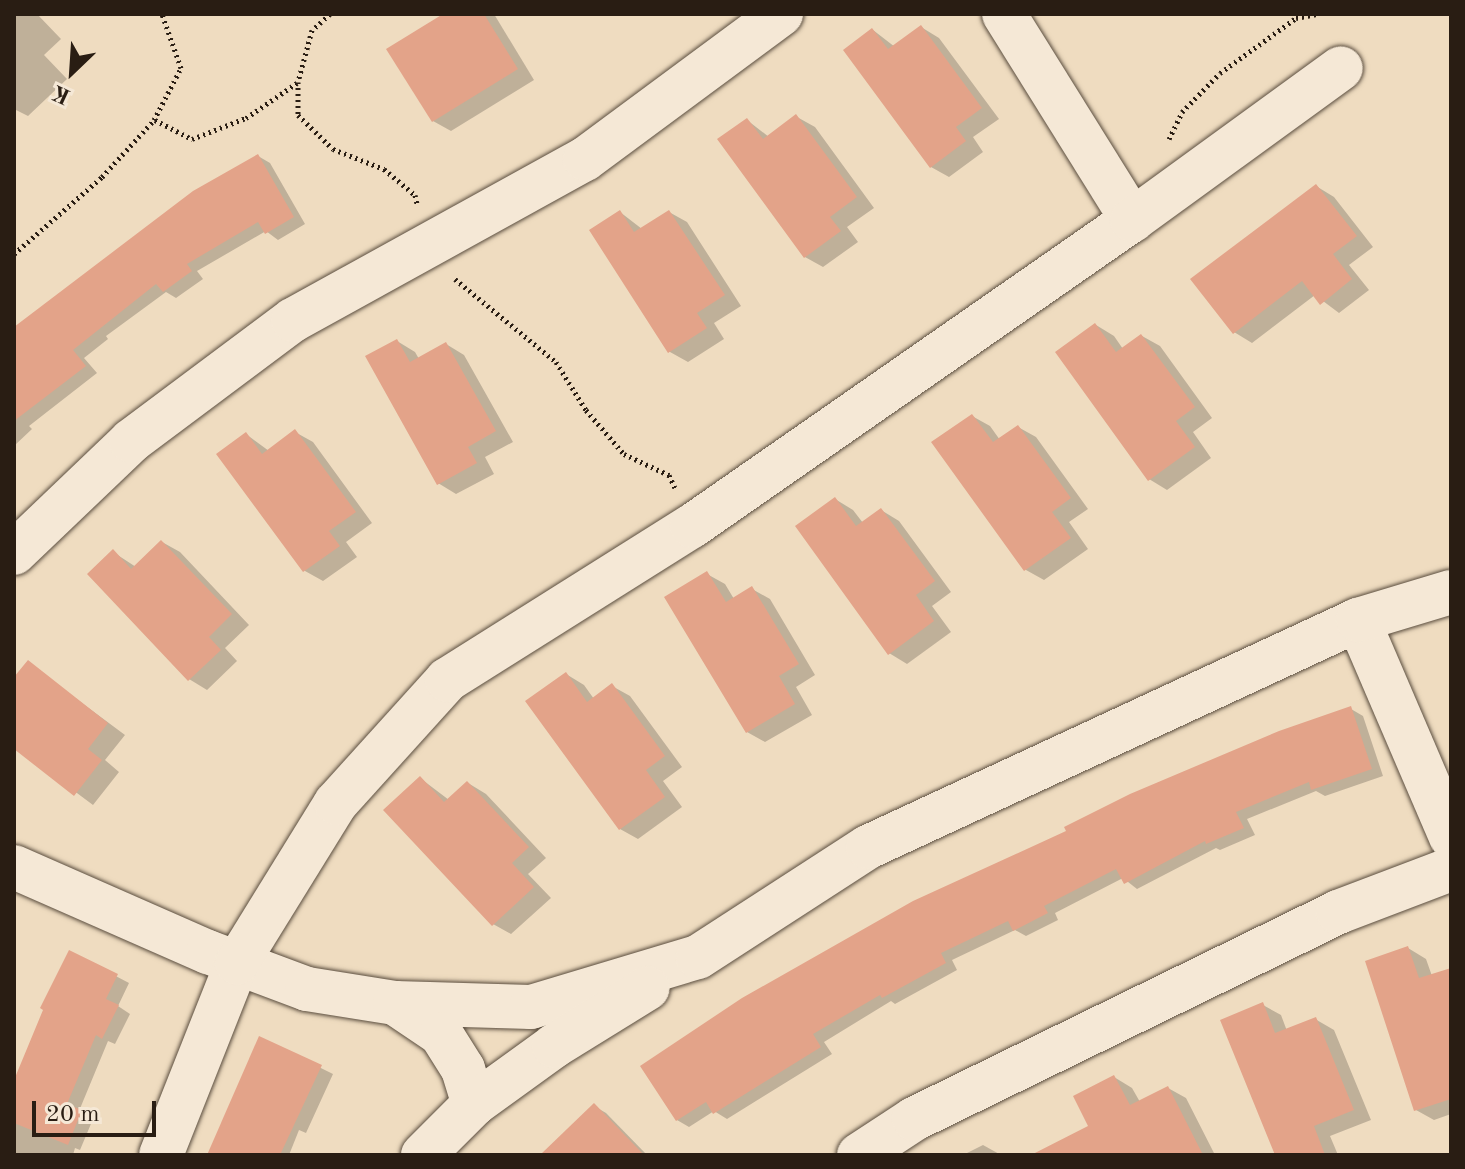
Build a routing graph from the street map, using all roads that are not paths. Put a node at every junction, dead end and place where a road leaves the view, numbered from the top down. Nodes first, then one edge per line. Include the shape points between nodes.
1 (781, 14) edge
2 (1004, 14) edge
3 (1341, 68) dead end
4 (1132, 220) junction
5 (14, 553) edge
6 (1451, 592) edge
7 (1358, 620) junction
8 (1451, 837) edge
9 (14, 867) edge
10 (1451, 869) edge
11 (698, 957) junction
12 (237, 963) junction
13 (395, 1003) junction
14 (474, 1104) junction
15 (161, 1155) edge
16 (423, 1155) edge
17 (859, 1155) edge

1 - 5 street via 585,159 293,320 131,441
2 - 4 street
3 - 4 street
4 - 12 street via 692,526 447,680 336,803
6 - 7 street
7 - 8 street
7 - 11 street via 868,847
9 - 12 street
10 - 17 street via 1323,919 914,1119
11 - 13 street via 531,1007
11 - 14 street via 554,1046
12 - 13 street via 307,989
12 - 15 street
13 - 14 street via 441,1034 463,1069
14 - 16 street

